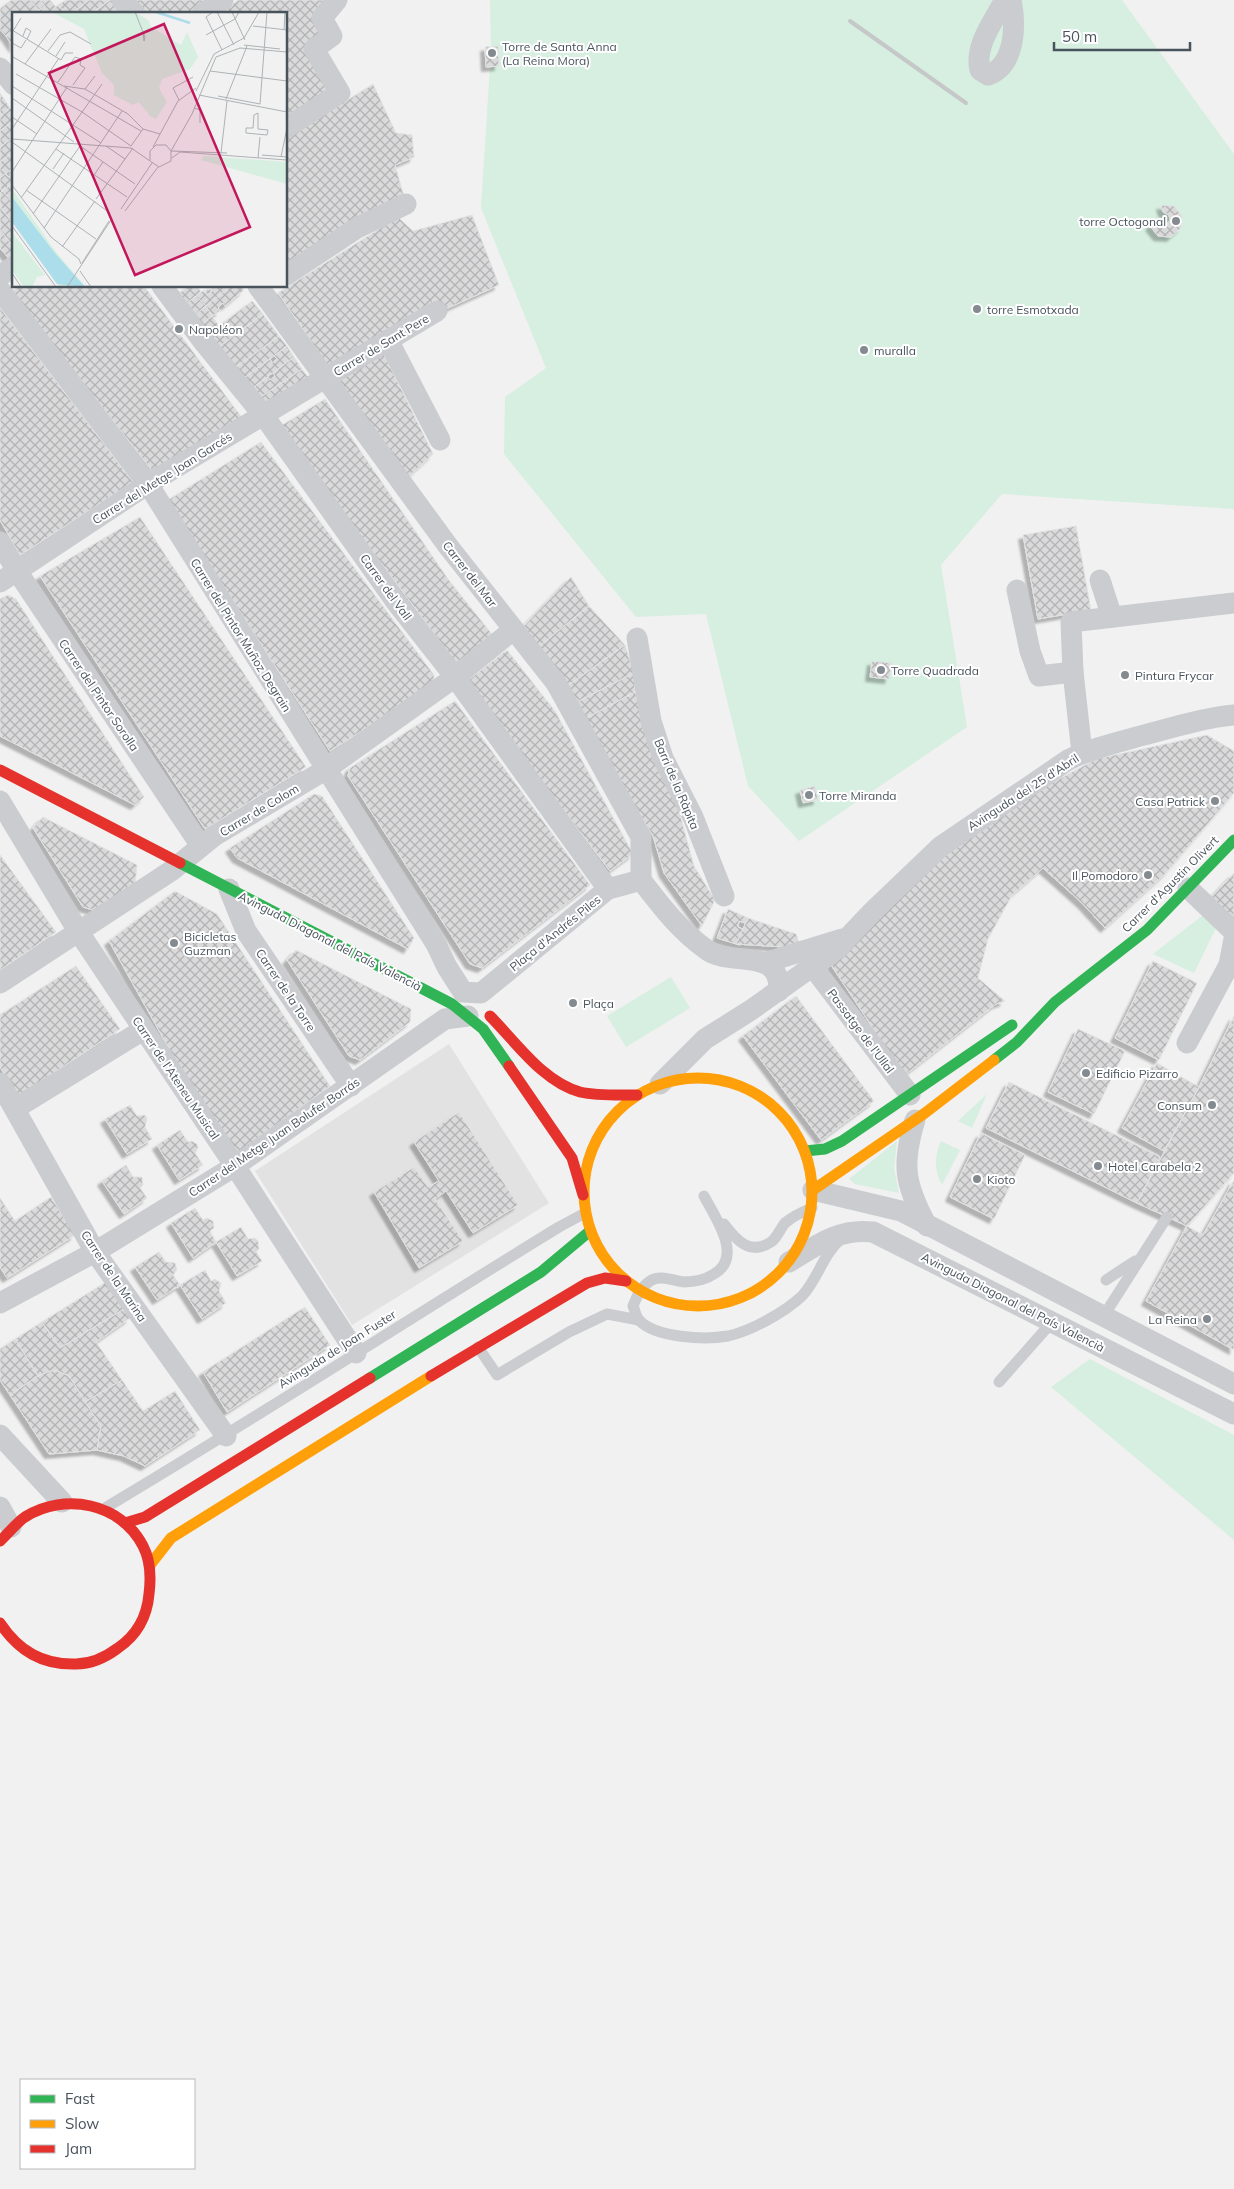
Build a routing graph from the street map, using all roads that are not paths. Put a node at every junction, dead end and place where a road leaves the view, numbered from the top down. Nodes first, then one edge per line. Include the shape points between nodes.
1 (122, 0) edge
2 (223, 0) edge
3 (337, 0) edge
4 (1006, 0) edge
5 (1011, 0) edge
6 (133, 12) edge
7 (205, 12) edge
8 (0, 68) edge
9 (12, 83) edge
10 (288, 127) edge
11 (406, 204) dead end
12 (12, 267) edge
13 (288, 274) edge
14 (0, 276) edge
15 (163, 288) edge
16 (263, 288) edge
17 (0, 290) edge
18 (438, 311) dead end
19 (388, 340) junction
20 (326, 378) junction
21 (264, 416) junction
22 (440, 440) dead end
23 (148, 484) junction
24 (0, 542) edge
25 (8, 576) edge
26 (1100, 580) dead end
27 (1017, 590) dead end
28 (1234, 603) edge
29 (1112, 617) junction
30 (513, 630) junction
31 (637, 638) dead end
32 (1072, 672) junction
33 (455, 677) junction
34 (1234, 715) edge
35 (1082, 753) junction
36 (325, 770) junction
37 (2, 776) edge
38 (0, 801) edge
39 (1234, 840) edge
40 (192, 854) junction
41 (641, 880) junction
42 (1188, 888) junction
43 (230, 889) junction
44 (608, 889) junction
45 (724, 896) dead end
46 (78, 931) junction
47 (1234, 932) edge
48 (848, 937) junction
49 (1234, 938) edge
50 (764, 963) junction
51 (813, 967) junction
52 (438, 979) dead end
53 (0, 983) edge
54 (778, 990) junction
55 (1055, 1002) junction
56 (473, 1005) junction
57 (143, 1030) junction
58 (1187, 1043) dead end
59 (0, 1083) edge
60 (660, 1084) junction
61 (351, 1086) junction
62 (637, 1095) junction
63 (910, 1095) junction
64 (16, 1108) junction
65 (915, 1120) junction
66 (805, 1151) junction
67 (235, 1166) junction
68 (583, 1195) junction
69 (813, 1199) junction
70 (585, 1213) junction
71 (1167, 1217) dead end
72 (927, 1226) junction
73 (590, 1231) junction
74 (850, 1231) junction
75 (95, 1252) junction
76 (1139, 1259) junction
77 (789, 1262) junction
78 (1106, 1280) dead end
79 (626, 1281) junction
80 (640, 1291) junction
81 (0, 1303) edge
82 (1103, 1317) junction
83 (639, 1320) junction
84 (1052, 1322) junction
85 (478, 1347) junction
86 (356, 1353) junction
87 (999, 1382) dead end
88 (1234, 1384) edge
89 (1234, 1414) edge
90 (0, 1435) edge
91 (226, 1436) junction
92 (62, 1502) junction
93 (0, 1506) edge
94 (104, 1508) junction
95 (125, 1523) junction
96 (5, 1534) edge
97 (150, 1565) junction
98 (0, 1623) edge
99 (32, 1657) junction
100 (18, 1658) dead end

1 - 6 street
2 - 7 street
3 - 10 street via 322,18 332,36 314,49 340,93
4 - 5 street via 992,21 980,52 980,70 988,75 995,72 1013,44 1015,15
8 - 9 street
11 - 13 street via 357,228
12 - 14 street
15 - 21 street, Carrer del Vall
16 - 20 street, Carrer del Mar
17 - 23 street, Carrer del Pintor Muñoz Degrain
18 - 19 street, Carrer de Sant Pere
19 - 20 street, Carrer de Sant Pere
19 - 22 street
20 - 21 street, Carrer del Metge Joan Garcés
20 - 30 street, Carrer del Mar
21 - 23 street, Carrer del Metge Joan Garcés
21 - 33 street, Carrer del Vall via 396,602
23 - 25 street, Carrer del Metge Joan Garcés
23 - 36 street, Carrer del Pintor Muñoz Degrain
24 - 25 street, Carrer del Pintor Sorolla
25 - 40 street, Carrer del Pintor Sorolla
26 - 29 street
27 - 32 street via 1030,651 1039,676
28 - 29 street
29 - 32 street via 1071,622
30 - 33 street, Carrer de Colom
30 - 41 street, Carrer del Mar via 556,683 641,837
31 - 45 street, Barri de la Ràpita via 652,721 663,758 693,817
32 - 35 street
33 - 36 street, Carrer de Colom
33 - 44 street, Carrer del Vall
34 - 35 street, Avinguda del 25 d'Abril via 1202,720
35 - 48 street, Avinguda del 25 d'Abril via 940,847
36 - 40 street, Carrer de Colom
36 - 56 street, Carrer del Pintor Muñoz Degrain
37 - 40 street, Avinguda Diagonal del País Valencià
38 - 46 street, Carrer de l'Ateneu Musical
39 - 42 street, Carrer d'Agustin Olivert
40 - 43 street, Avinguda Diagonal del País Valencià
40 - 46 street, Carrer de Colom
41 - 44 street, Plaça d'Andrés Piles
41 - 50 street via 669,917 709,952
42 - 47 street
42 - 55 street, Carrer d'Agustin Olivert via 1147,930
43 - 56 street, Avinguda Diagonal del País Valencià via 452,1004
43 - 61 street, Carrer de la Torre via 246,931
44 - 56 street, Plaça d'Andrés Piles via 481,993
46 - 53 street, Carrer de Colom
46 - 57 street, Carrer de l'Ateneu Musical
48 - 50 street, Avinguda del 25 d'Abril
48 - 51 street, Avinguda del 25 d'Abril
49 - 58 street via 1229,965
50 - 54 street via 772,968 779,980
51 - 54 street, Avinguda del 25 d'Abril
51 - 63 street, Passatge de l'Ullal
52 - 56 street, Avinguda Diagonal del País Valencià
54 - 60 street, Avinguda del 25 d'Abril via 704,1039
55 - 63 street via 1006,1028
55 - 65 street via 1017,1042
56 - 61 street, Carrer del Metge Juan Bolufer Borrás via 445,1019
56 - 62 street, Avinguda Diagonal del País Valencià via 553,1078 570,1089 591,1094
56 - 68 street, Avinguda Diagonal del País Valencià via 483,1029 572,1158
57 - 64 street
57 - 67 street, Carrer de l'Ateneu Musical
59 - 64 street, Carrer de la Marina
60 - 62 street
60 - 66 street via 694,1078 730,1082 762,1097 788,1120
61 - 67 street, Carrer del Metge Juan Bolufer Borrás
62 - 68 street via 603,1128 585,1172
63 - 66 street via 842,1141 825,1149
64 - 75 street, Carrer de la Marina
65 - 69 street via 864,1153
65 - 72 street via 906,1147 906,1178
66 - 69 street
67 - 75 street, Carrer del Metge Juan Bolufer Borrás
67 - 86 street, Carrer de l'Ateneu Musical
68 - 70 street
69 - 72 street via 894,1208
69 - 77 street via 808,1227
69 - 80 lane via 785,1224 772,1241 758,1248 746,1247 735,1240 704,1196 727,1242 727,1257 722,1270 706,1279 685,1282 651,1280
70 - 73 street
70 - 86 lane, Avinguda de Joan Fuster
71 - 76 lane
72 - 82 street
73 - 79 street via 605,1259
73 - 95 street via 541,1272 144,1517
74 - 77 street, Avinguda Diagonal del País Valencià via 824,1240
74 - 83 lane via 824,1258 819,1273 801,1296 762,1323 728,1336 682,1336 655,1330
74 - 84 street, Avinguda Diagonal del País Valencià via 873,1232
75 - 81 street, Carrer del Metge Juan Bolufer Borrás
75 - 91 street, Carrer de la Marina
76 - 78 lane
76 - 82 lane
77 - 80 street via 766,1285 736,1301 704,1307 670,1303
79 - 80 street
79 - 85 street via 605,1278 587,1283
80 - 83 lane via 633,1306
82 - 88 street
83 - 85 lane via 607,1314 497,1374
84 - 87 lane
84 - 89 street, Avinguda Diagonal del País Valencià
85 - 97 street via 171,1538
86 - 91 lane, Avinguda de Joan Fuster
90 - 92 street
91 - 94 lane, Avinguda de Joan Fuster
92 - 94 street via 83,1502
92 - 96 street via 43,1506 26,1515
93 - 96 street
94 - 95 street
95 - 97 street via 145,1549
97 - 99 street via 152,1591 145,1617 130,1640 109,1656 83,1664 56,1664
98 - 99 street via 10,1638
99 - 100 street

